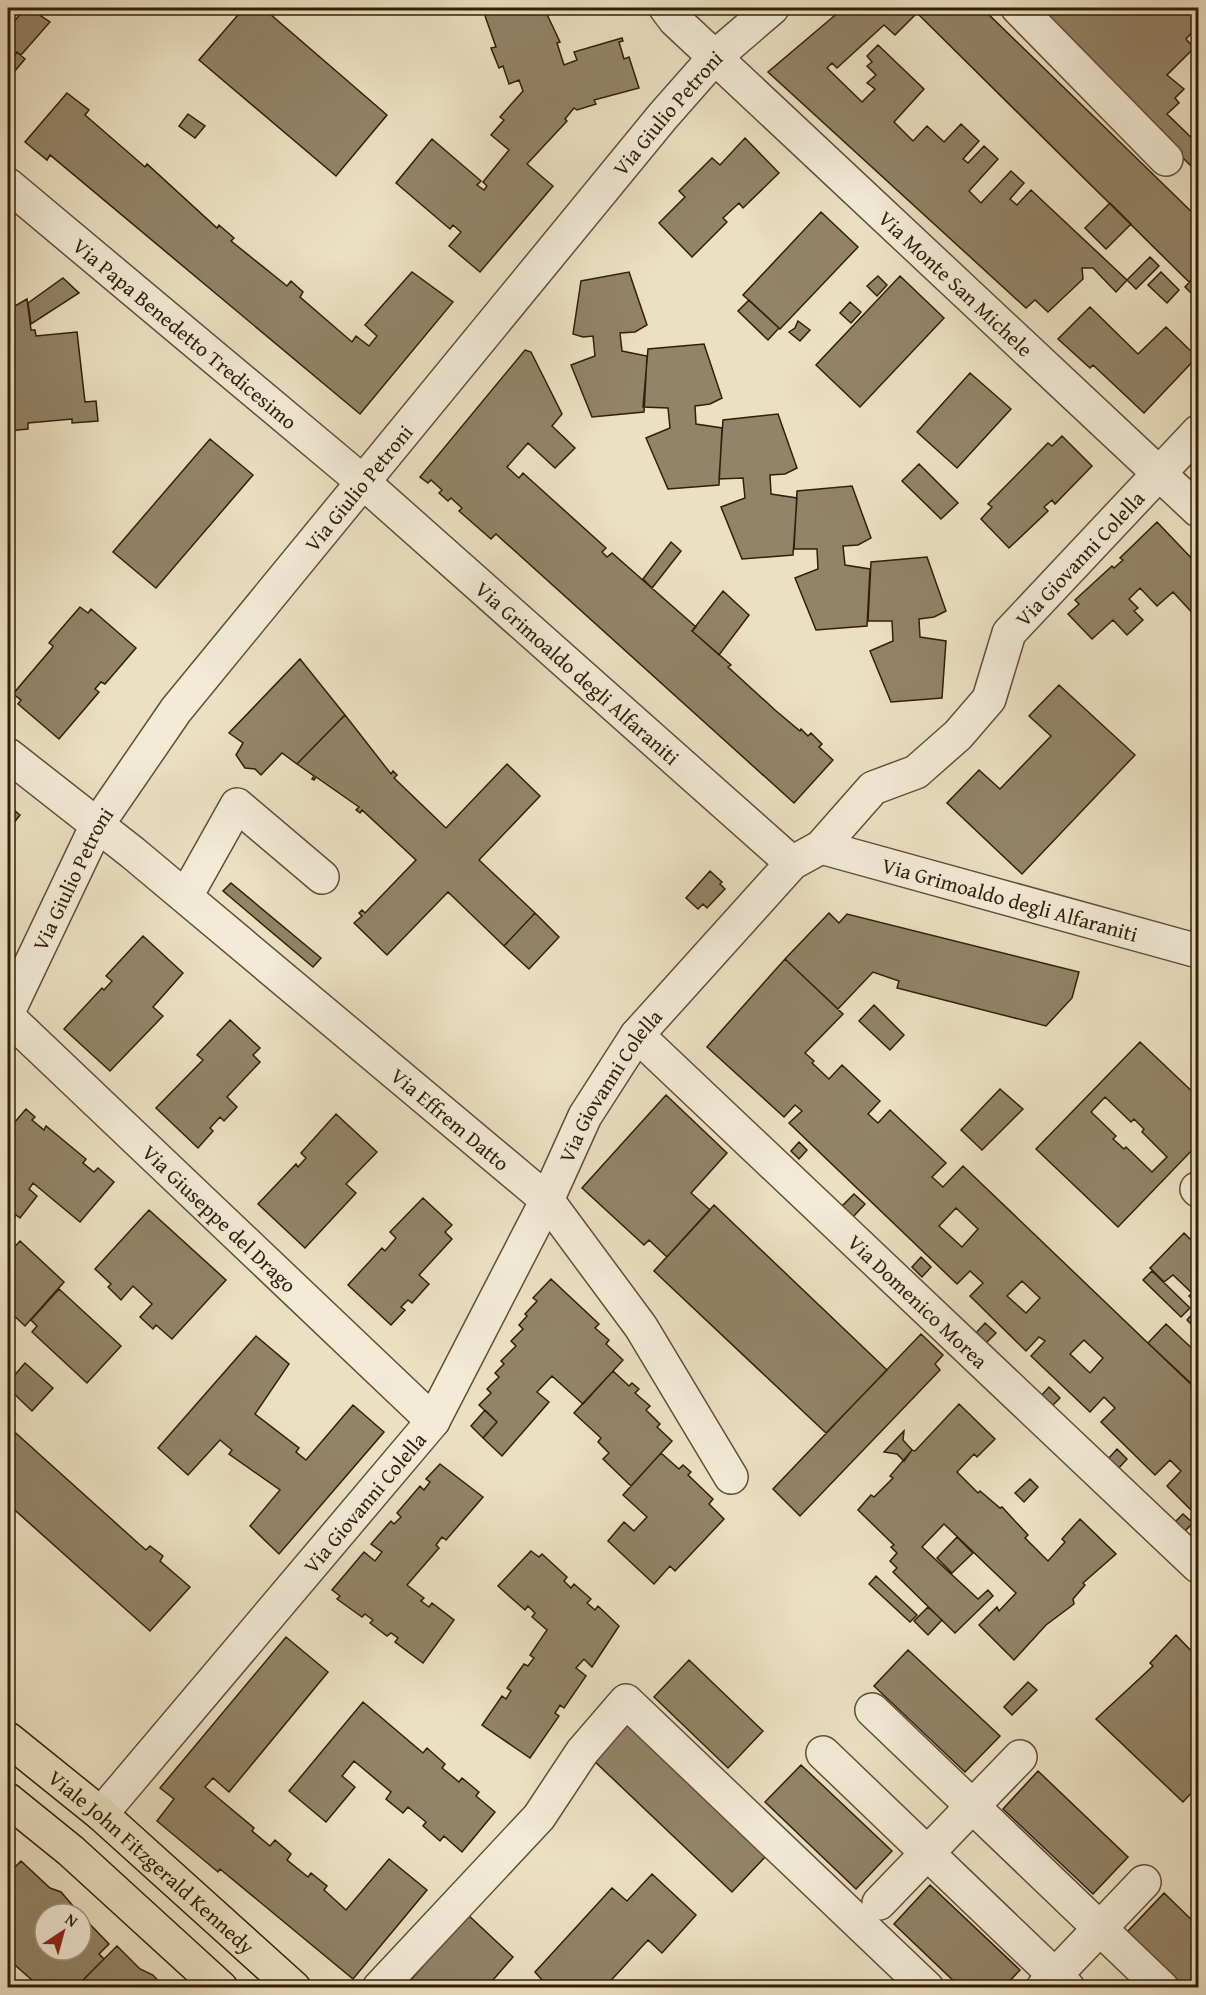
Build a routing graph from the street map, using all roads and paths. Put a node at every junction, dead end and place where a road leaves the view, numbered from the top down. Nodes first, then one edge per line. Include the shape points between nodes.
1 (666, 8) edge
2 (772, 8) edge
3 (1018, 8) edge
4 (715, 57) junction
5 (1166, 159) dead end
6 (8, 185) edge
7 (1198, 432) edge
8 (1159, 474) junction
9 (363, 482) junction
10 (1198, 510) edge
11 (8, 755) edge
12 (97, 825) junction
13 (822, 847) junction
14 (792, 863) junction
15 (322, 877) dead end
16 (186, 896) junction
17 (1198, 951) edge
18 (8, 1012) edge
19 (8, 1017) edge
20 (637, 1035) junction
21 (547, 1200) junction
22 (433, 1421) junction
23 (731, 1477) dead end
24 (1198, 1566) edge
25 (872, 1710) dead end
26 (8, 1739) edge
27 (823, 1753) dead end
28 (1020, 1757) dead end
29 (8, 1800) edge
30 (973, 1806) junction
31 (101, 1814) junction
32 (928, 1853) junction
33 (1144, 1882) dead end
34 (879, 1903) dead end
35 (1100, 1928) junction
36 (1055, 1983) edge
37 (221, 1988) edge
38 (294, 1988) edge
39 (379, 1988) edge
40 (927, 1988) edge
41 (1162, 1988) edge

1 - 4 street, Via Monte San Michele
2 - 4 street, Via Giulio Petroni
3 - 5 street
4 - 8 street, Via Monte San Michele
4 - 9 street, Via Giulio Petroni
6 - 9 street, Via Papa Benedetto Tredicesimo
7 - 8 street, Via Giovanni Colella
8 - 10 street, Via Monte San Michele
8 - 13 street, Via Giovanni Colella via 1009,633 989,699 958,735 916,772 873,788
9 - 12 street, Via Giulio Petroni via 176,710
9 - 14 street, Via Grimoaldo degli Alfaraniti
11 - 12 street, Via Effrem Datto
12 - 16 street, Via Effrem Datto
12 - 18 street, Via Giulio Petroni
13 - 14 street, Via Giovanni Colella
13 - 17 street, Via Grimoaldo degli Alfaraniti
14 - 20 street, Via Giovanni Colella
15 - 16 street via 237,805
16 - 21 street, Via Effrem Datto
19 - 22 street, Via Giuseppe del Drago
20 - 21 street, Via Giovanni Colella via 585,1116
20 - 24 street, Via Domenico Morea
21 - 22 street, Via Giovanni Colella
21 - 23 street, Via Effrem Datto via 641,1327
22 - 31 street, Via Giovanni Colella
25 - 30 street
26 - 31 main road, Viale John Fitzgerald Kennedy
27 - 32 street
28 - 30 street
29 - 37 main road via 71,1851
30 - 32 street
30 - 35 street
31 - 38 main road, Viale John Fitzgerald Kennedy
32 - 34 street
32 - 36 street
33 - 35 street
35 - 36 street
35 - 41 street
39 - 40 street via 539,1817 582,1752 626,1701

